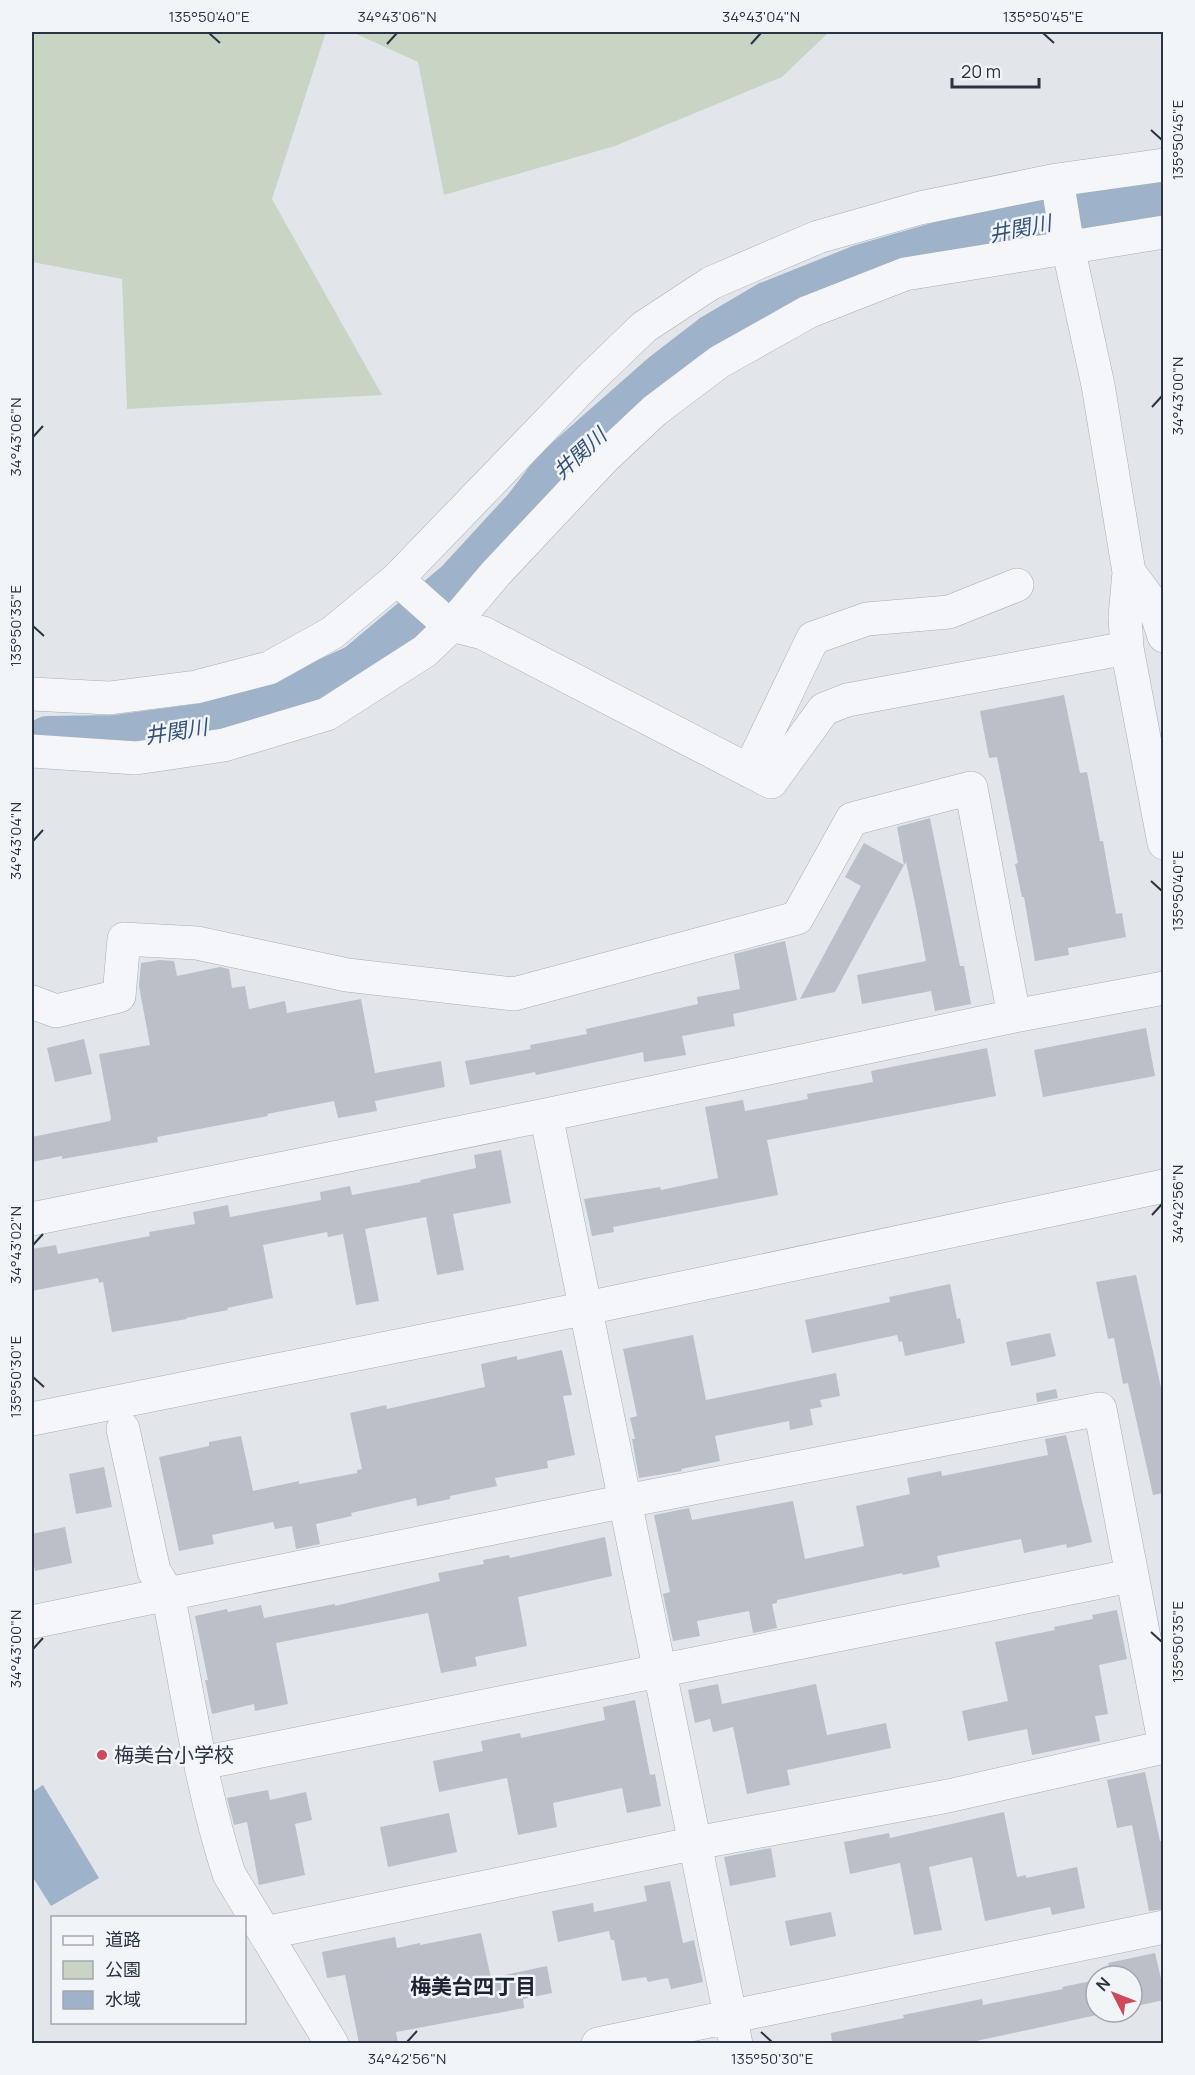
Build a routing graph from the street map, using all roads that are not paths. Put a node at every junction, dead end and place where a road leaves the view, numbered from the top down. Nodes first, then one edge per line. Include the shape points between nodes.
1 (1164, 165) edge
2 (1057, 180) junction
3 (1164, 232) edge
4 (1068, 247) junction
5 (1129, 572) junction
6 (1017, 585) dead end
7 (407, 588) junction
8 (447, 622) junction
9 (1164, 636) edge
10 (1127, 648) junction
11 (32, 694) edge
12 (32, 751) edge
13 (749, 771) junction
14 (1164, 843) edge
15 (1164, 988) edge
16 (32, 1002) edge
17 (1014, 1016) junction
18 (546, 1115) junction
19 (1164, 1186) edge
20 (32, 1219) edge
21 (587, 1308) junction
22 (32, 1419) edge
23 (123, 1429) dead end
24 (626, 1501) junction
25 (1130, 1576) junction
26 (168, 1594) junction
27 (32, 1622) edge
28 (661, 1672) junction
29 (1164, 1741) edge
30 (1164, 1747) edge
31 (202, 1763) junction
32 (696, 1843) junction
33 (1164, 1927) edge
34 (265, 1933) junction
35 (734, 2030) edge
36 (332, 2043) edge
37 (598, 2043) edge

1 - 2 street
2 - 4 street
2 - 7 street via 920,208 818,237 711,283 644,327 590,379
3 - 4 street
4 - 5 street via 1098,385
4 - 8 street via 905,274 808,312 719,362 654,411 603,458
5 - 9 street via 1154,606
5 - 10 street
6 - 13 street via 949,612 867,619 813,638
7 - 8 street
7 - 11 street via 269,668 196,687 109,698
8 - 12 street via 424,651 327,714 224,745 135,758
8 - 13 street via 483,633
10 - 13 street via 848,700 824,709 771,782
10 - 14 street
15 - 17 street
16 - 17 street via 56,1011 118,996 124,939 197,944 347,975 514,994 797,918 852,819 971,788
17 - 18 street
18 - 20 street
18 - 21 street
19 - 21 street
21 - 22 street
21 - 24 street
23 - 26 street via 154,1571
24 - 25 street via 1100,1408
24 - 26 street
24 - 28 street
25 - 28 street
25 - 29 street
26 - 27 street
26 - 31 street
28 - 31 street
28 - 32 street
30 - 32 street via 948,1796
31 - 34 street via 229,1874
32 - 34 street
32 - 35 street
33 - 35 street
34 - 36 street
35 - 37 street

